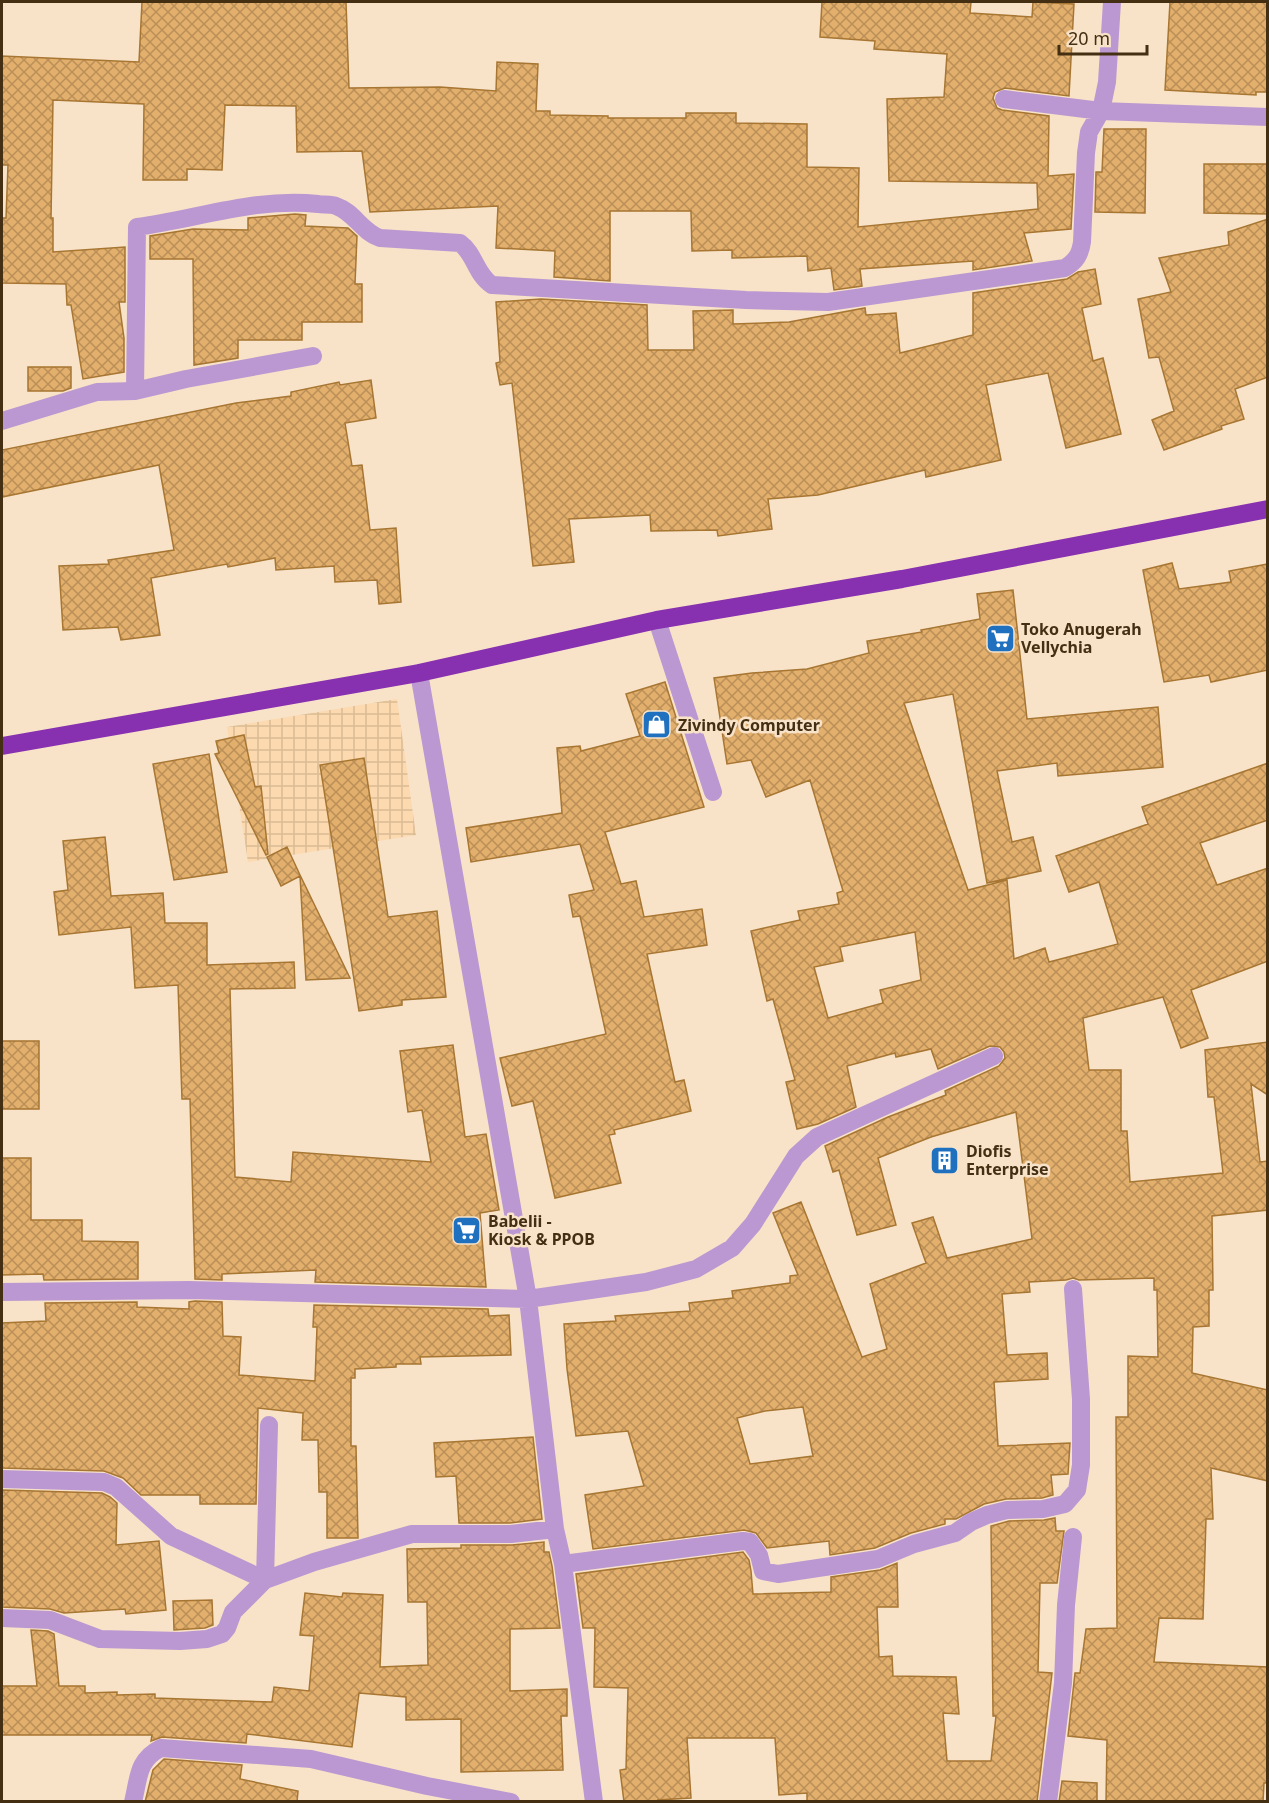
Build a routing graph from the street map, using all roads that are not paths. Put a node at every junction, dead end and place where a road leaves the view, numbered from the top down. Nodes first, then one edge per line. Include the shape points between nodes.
1 (1112, 2) edge
2 (1004, 99) dead end
3 (1101, 111) junction
4 (1268, 117) edge
5 (313, 356) dead end
6 (135, 391) junction
7 (2, 421) edge
8 (1268, 509) edge
9 (657, 620) junction
10 (418, 673) junction
11 (2, 746) edge
12 (713, 792) dead end
13 (994, 1056) dead end
14 (1073, 1289) dead end
15 (2, 1292) edge
16 (528, 1299) junction
17 (269, 1425) dead end
18 (2, 1479) edge
19 (555, 1529) junction
20 (1073, 1537) dead end
21 (563, 1564) junction
22 (265, 1580) junction
23 (2, 1618) edge
24 (133, 1802) edge
25 (511, 1802) edge
26 (594, 1802) edge
27 (1048, 1802) edge

1 - 3 street via 1107,82
2 - 3 street
3 - 4 street
3 - 6 street via 1089,132 1082,242 1073,263 1065,268 828,302 492,285 483,280 467,248 460,243 380,238 370,235 336,206 302,202 256,204 137,227
5 - 6 street
6 - 7 street via 96,392
8 - 9 highway via 902,579
9 - 10 highway
9 - 12 street
10 - 11 highway
10 - 16 street
13 - 16 street via 817,1137 795,1156 753,1224 732,1248 696,1269 645,1282
14 - 21 street via 1081,1465 1077,1490 1065,1504 987,1515 955,1533 878,1558 778,1574 763,1571 750,1542 742,1541
15 - 16 street via 189,1290
16 - 19 street
17 - 22 street
18 - 22 street via 104,1482 116,1487 171,1536
19 - 21 street
19 - 22 street via 511,1534 412,1534
20 - 27 street via 1063,1683
21 - 26 street
22 - 23 street via 233,1612 222,1634 207,1639 100,1639 50,1620
24 - 25 street via 141,1765 149,1754 161,1748 180,1748 311,1759

